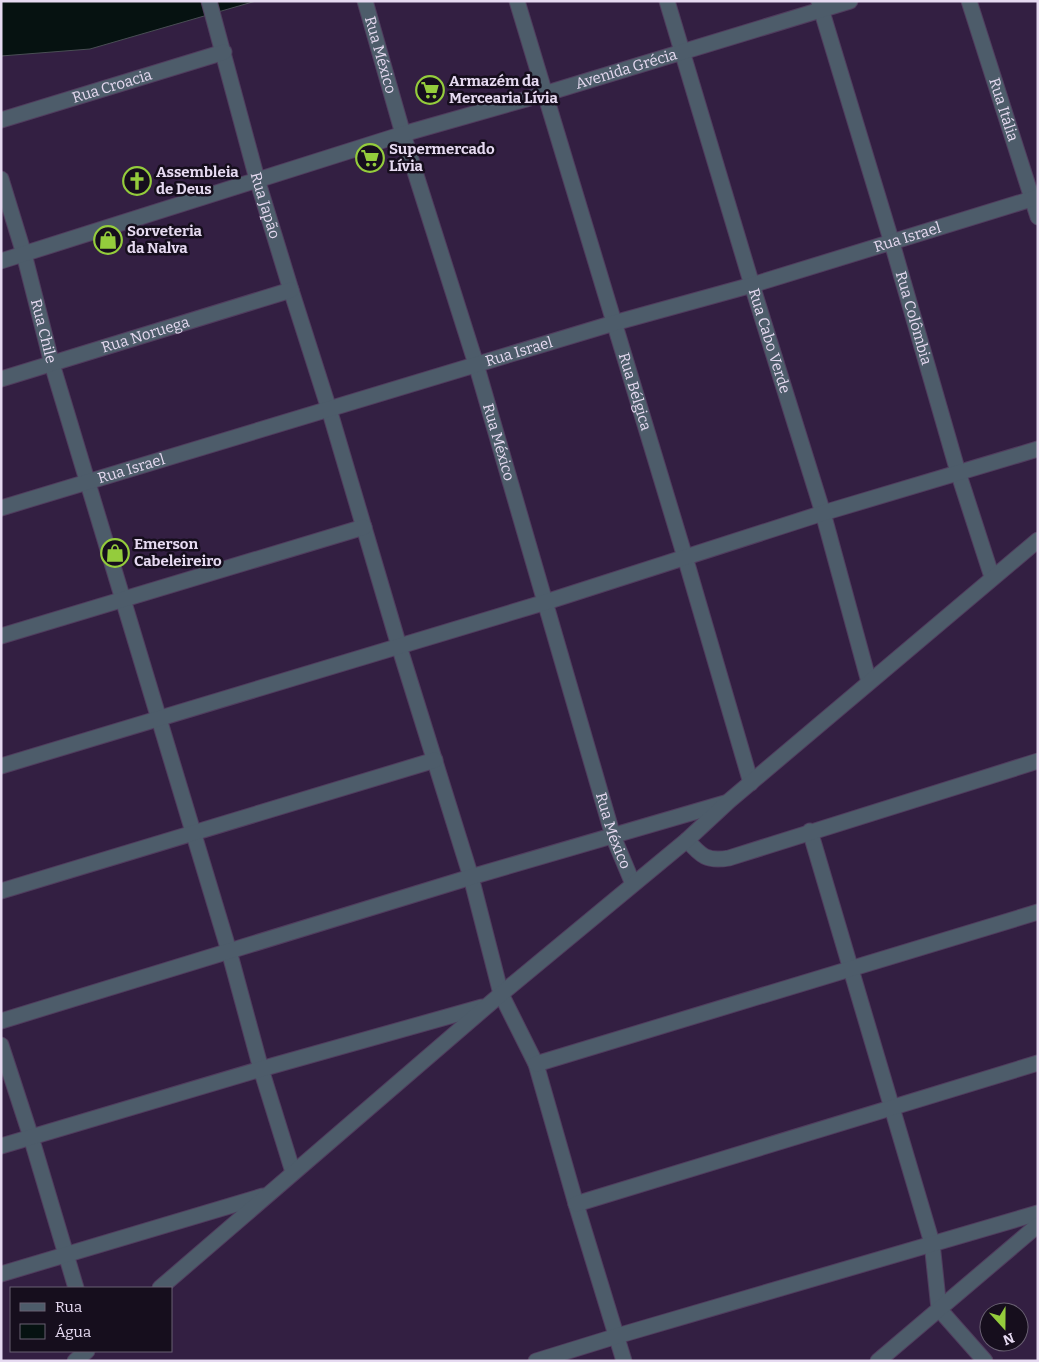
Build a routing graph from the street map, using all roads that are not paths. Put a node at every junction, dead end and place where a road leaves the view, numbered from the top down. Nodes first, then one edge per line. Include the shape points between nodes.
1 (209, 1) edge
2 (364, 1) edge
3 (517, 1) edge
4 (667, 1) edge
5 (850, 1) edge
6 (969, 1) edge
7 (820, 6) edge
8 (224, 52) junction
9 (682, 52) junction
10 (544, 94) junction
11 (1, 120) edge
12 (403, 134) junction
13 (1, 179) edge
14 (257, 179) junction
15 (1035, 198) edge
16 (1038, 217) edge
17 (892, 243) junction
18 (24, 254) junction
19 (1, 261) edge
20 (752, 286) junction
21 (290, 290) junction
22 (614, 323) junction
23 (52, 364) junction
24 (476, 364) junction
25 (1, 379) edge
26 (329, 408) junction
27 (1038, 449) edge
28 (958, 472) junction
29 (88, 481) junction
30 (1, 508) edge
31 (823, 513) junction
32 (364, 527) junction
33 (1038, 540) edge
34 (685, 557) junction
35 (992, 577) junction
36 (122, 599) junction
37 (546, 602) junction
38 (1, 636) edge
39 (399, 646) junction
40 (869, 682) junction
41 (158, 719) junction
42 (435, 760) junction
43 (1038, 761) edge
44 (1, 766) edge
45 (751, 783) junction
46 (729, 801) junction
47 (810, 831) junction
48 (193, 832) junction
49 (613, 836) junction
50 (687, 840) junction
51 (471, 877) junction
52 (633, 884) junction
53 (1, 891) edge
54 (1038, 912) edge
55 (229, 951) junction
56 (851, 970) junction
57 (501, 994) junction
58 (488, 1005) junction
59 (1, 1020) edge
60 (1, 1045) edge
61 (1038, 1063) edge
62 (536, 1064) junction
63 (261, 1069) junction
64 (892, 1107) junction
65 (31, 1137) junction
66 (1, 1146) edge
67 (293, 1172) junction
68 (270, 1194) junction
69 (576, 1204) junction
70 (1038, 1213) edge
71 (1038, 1225) edge
72 (932, 1243) junction
73 (65, 1255) junction
74 (1, 1274) edge
75 (76, 1287) edge
76 (161, 1287) edge
77 (939, 1309) junction
78 (617, 1336) junction
79 (86, 1352) edge
80 (75, 1361) edge
81 (536, 1361) edge
82 (624, 1361) edge
83 (878, 1361) edge
84 (984, 1361) edge

1 - 8 street, Rua Japão
2 - 12 street, Rua México
3 - 10 street, Rua Bélgica
4 - 9 street, Rua Cabo Verde
5 - 7 street, Avenida Grécia
6 - 15 street, Rua Itália
7 - 9 street, Avenida Grécia
7 - 17 street, Rua Colômbia
8 - 11 street, Rua Croacia
8 - 14 street, Rua Japão
9 - 10 street, Avenida Grécia
9 - 20 street, Rua Cabo Verde
10 - 12 street, Avenida Grécia
10 - 22 street, Rua Bélgica
12 - 14 street, Avenida Grécia
12 - 24 street, Rua México
13 - 18 street, Rua Chile
14 - 18 street, Avenida Grécia
14 - 21 street, Rua Japão
15 - 16 street, Rua Itália
15 - 17 street, Rua Israel
17 - 20 street, Rua Israel
17 - 28 street, Rua Colômbia
18 - 19 street, Avenida Grécia
18 - 23 street, Rua Chile
20 - 22 street, Rua Israel
20 - 31 street, Rua Cabo Verde
21 - 23 street, Rua Noruega
21 - 26 street, Rua Japão
22 - 24 street, Rua Israel
22 - 34 street, Rua Bélgica
23 - 25 street, Rua Noruega
23 - 29 street, Rua Chile
24 - 26 street, Rua Israel
24 - 37 street, Rua México
26 - 29 street, Rua Israel
26 - 32 street, Rua Japão
27 - 28 street
28 - 31 street
28 - 35 street, Rua Colômbia
29 - 30 street, Rua Israel
29 - 36 street, Rua Chile
31 - 34 street
31 - 40 street, Rua Cabo Verde
32 - 36 street
32 - 39 street, Rua Japão
33 - 35 street
34 - 37 street
34 - 45 street, Rua Bélgica
35 - 40 street
36 - 38 street
36 - 41 street, Rua Chile
37 - 39 street
37 - 49 street, Rua México
39 - 41 street
39 - 42 street, Rua Japão
40 - 45 street
41 - 44 street
41 - 48 street, Rua Chile
42 - 48 street
42 - 51 street, Rua Japão
43 - 47 street
45 - 46 street
46 - 49 street
46 - 50 street
47 - 50 street via 716,860 705,858
47 - 56 street
48 - 53 street
48 - 55 street, Rua Chile
49 - 51 street
49 - 52 street, Rua México
50 - 52 street
51 - 55 street
51 - 57 street, Rua Japão
52 - 57 street
54 - 56 street
55 - 59 street
55 - 63 street, Rua Chile
56 - 62 street
56 - 64 street
57 - 58 street
57 - 62 street, Rua Japão
58 - 63 street
58 - 67 street
60 - 65 street
61 - 64 street
62 - 69 street, Rua Japão
63 - 65 street
63 - 67 street, Rua Chile
64 - 69 street
64 - 72 street
65 - 66 street
65 - 73 street
67 - 68 street
68 - 73 street
68 - 76 street
69 - 78 street, Rua Japão
70 - 72 street
71 - 77 street
72 - 77 street
72 - 78 street
73 - 74 street
73 - 75 street
77 - 83 street
77 - 84 street
78 - 81 street
78 - 82 street, Rua Japão
79 - 80 street

